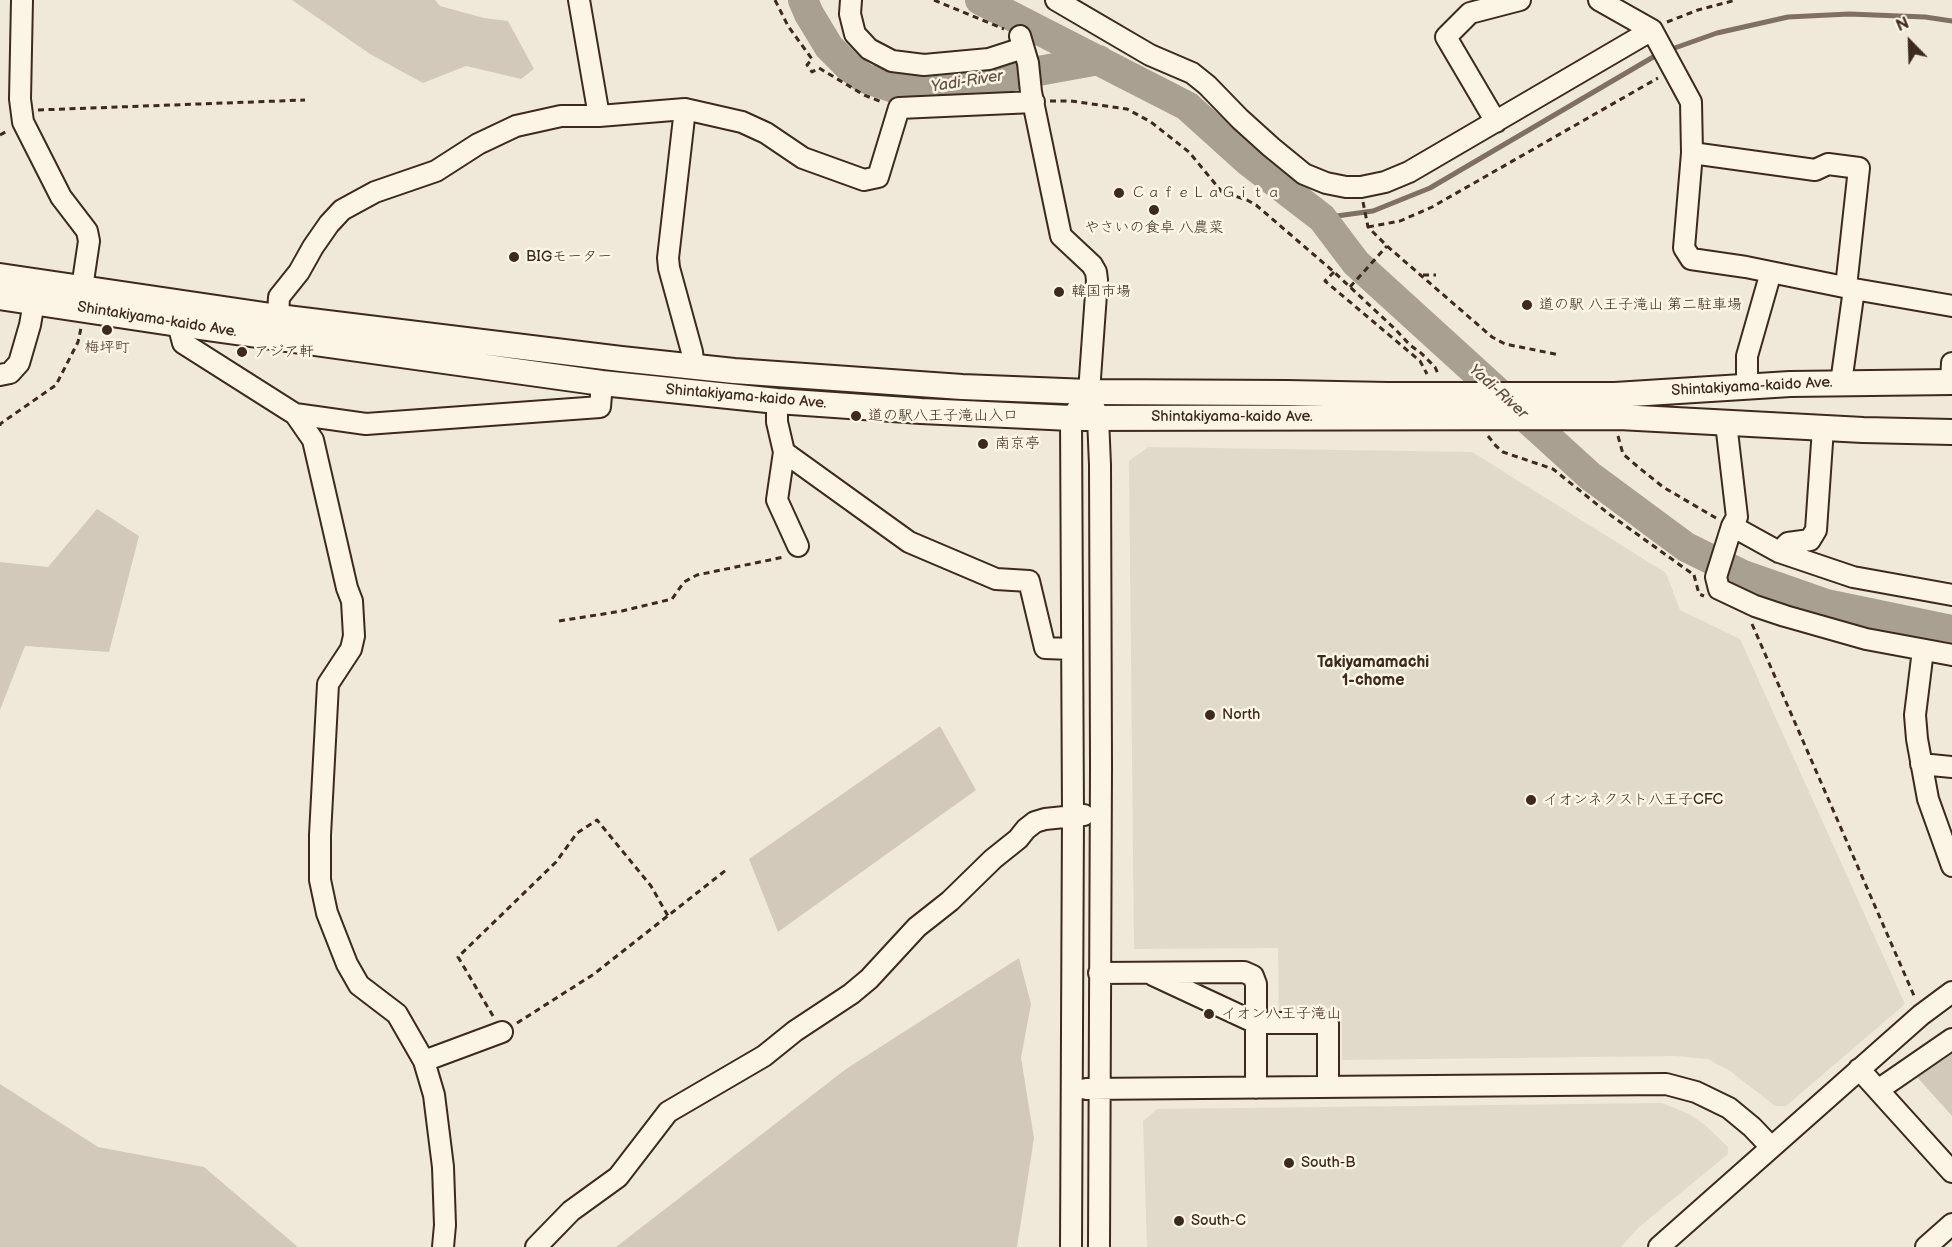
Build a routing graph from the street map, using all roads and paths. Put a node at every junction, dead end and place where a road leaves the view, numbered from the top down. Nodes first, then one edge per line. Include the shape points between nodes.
1 (22, 0) edge
2 (579, 0) edge
3 (776, 0) edge
4 (851, 0) edge
5 (934, 0) edge
6 (1056, 0) edge
7 (1520, 0) edge
8 (1599, 0) edge
9 (1736, 0) edge
10 (1481, 5) edge
11 (1654, 33) junction
12 (1023, 49) junction
13 (1672, 67) junction
14 (1033, 97) junction
15 (305, 100) dead end
16 (899, 108) junction
17 (685, 109) junction
18 (22, 110) junction
19 (599, 116) junction
20 (1496, 122) junction
21 (1692, 153) junction
22 (1361, 187) junction
23 (1368, 226) junction
24 (1388, 246) junction
25 (1334, 272) junction
26 (1771, 272) junction
27 (1421, 275) junction
28 (1436, 275) dead end
29 (0, 276) edge
30 (1350, 287) junction
31 (1850, 288) junction
32 (0, 297) edge
33 (83, 298) junction
34 (34, 302) junction
35 (1952, 306) edge
36 (278, 317) junction
37 (178, 324) junction
38 (1560, 355) dead end
39 (694, 368) junction
40 (0, 375) edge
41 (1952, 376) edge
42 (602, 383) junction
43 (1841, 383) junction
44 (1747, 387) junction
45 (1437, 388) junction
46 (1089, 392) junction
47 (777, 401) junction
48 (1482, 410) junction
49 (295, 414) junction
50 (1619, 417) junction
51 (1071, 418) junction
52 (1098, 418) junction
53 (1726, 423) junction
54 (0, 426) edge
55 (1823, 428) junction
56 (1952, 432) edge
57 (784, 452) junction
58 (1731, 529) junction
59 (798, 546) joint
60 (1779, 552) junction
61 (1694, 575) junction
62 (1715, 588) junction
63 (1952, 595) edge
64 (1750, 619) dead end
65 (558, 621) dead end
66 (1072, 649) junction
67 (1923, 650) junction
68 (1952, 655) edge
69 (1921, 764) junction
70 (1952, 767) edge
71 (1073, 815) junction
72 (1101, 815) junction
73 (1952, 866) edge
74 (726, 870) dead end
75 (668, 916) junction
76 (1099, 973) junction
77 (1149, 973) junction
78 (1952, 992) edge
79 (1917, 1002) dead end
80 (1256, 1023) junction
81 (502, 1032) junction
82 (1952, 1039) edge
83 (424, 1061) junction
84 (1859, 1069) junction
85 (1328, 1087) junction
86 (1256, 1088) junction
87 (1071, 1089) junction
88 (1099, 1089) junction
89 (1878, 1089) junction
90 (1771, 1147) junction
91 (1952, 1172) edge
92 (1952, 1224) edge
93 (443, 1247) edge
94 (536, 1247) edge
95 (1071, 1247) edge
96 (1099, 1247) edge
97 (1659, 1247) edge
98 (1926, 1247) edge

1 - 18 street
2 - 19 street
3 - 16 path via 788,26 812,59 807,65 812,72 819,68 864,95
4 - 12 street via 855,34 869,49 892,61 924,65 989,59
5 - 12 path
6 - 22 street via 1150,55 1192,73 1304,174 1326,183
7 - 10 street
8 - 11 street
9 - 11 path via 1678,17
10 - 20 street via 1446,37
11 - 13 street
11 - 20 street
12 - 14 street
13 - 21 street via 1691,102
13 - 23 path via 1432,207 1400,221
14 - 16 street
14 - 25 path via 1117,107 1136,113 1184,148 1222,192 1256,204
14 - 46 street via 1061,237 1096,272
15 - 18 path
16 - 17 street via 878,177 864,180 803,158 742,122
17 - 19 street
17 - 39 street via 668,258
18 - 33 street via 23,122 61,197 87,231
19 - 36 street via 561,116 516,126 435,171 353,202 329,224 279,297
20 - 22 street via 1409,172
21 - 26 street via 1684,248 1691,259
21 - 31 street via 1815,170 1828,164 1859,168
22 - 23 path
23 - 24 path
24 - 27 path
24 - 30 path
25 - 30 path
25 - 45 path via 1325,281 1420,361
26 - 31 street
26 - 44 street via 1747,356
27 - 28 path
27 - 38 path via 1497,341
29 - 33 main road, Shintakiyama-kaido Ave.
30 - 45 path via 1435,367
31 - 35 street
31 - 43 street
32 - 34 main road, Shintakiyama-kaido Ave.
33 - 34 main road, Shintakiyama-kaido Ave.
33 - 36 main road, Shintakiyama-kaido Ave.
33 - 37 main road, Shintakiyama-kaido Ave.
33 - 54 path via 78,342 56,385
34 - 40 street via 19,363 10,373
36 - 39 main road, Shintakiyama-kaido Ave.
37 - 42 main road, Shintakiyama-kaido Ave.
37 - 49 street via 183,343
39 - 46 main road, Shintakiyama-kaido Ave.
41 - 43 main road, Shintakiyama-kaido Ave.
42 - 47 main road, Shintakiyama-kaido Ave.
42 - 49 street via 600,406 366,424
43 - 44 main road, Shintakiyama-kaido Ave.
44 - 48 main road, Shintakiyama-kaido Ave. via 1553,395
45 - 46 main road, Shintakiyama-kaido Ave.
45 - 48 main road, Shintakiyama-kaido Ave.
46 - 51 street
46 - 52 street
47 - 51 main road, Shintakiyama-kaido Ave.
47 - 57 street
48 - 50 main road, Shintakiyama-kaido Ave.
48 - 52 main road, Shintakiyama-kaido Ave.
48 - 61 path via 1491,440 1503,452 1553,469
49 - 83 street via 313,440 352,601 354,636 351,649 328,684 320,880 327,913 359,985 397,1014
50 - 53 main road, Shintakiyama-kaido Ave.
50 - 58 path via 1618,440 1623,454 1664,487
51 - 52 main road, Shintakiyama-kaido Ave.
51 - 66 street
52 - 72 street
53 - 55 main road, Shintakiyama-kaido Ave.
53 - 58 street via 1737,517
55 - 56 main road, Shintakiyama-kaido Ave.
55 - 60 street via 1816,530 1809,540 1788,543
57 - 59 street via 777,500
57 - 66 street via 909,542 996,579 1029,581 1045,648
58 - 60 street
58 - 62 street
59 - 65 path via 794,555 697,575 684,582 672,599
60 - 63 street via 1854,577
61 - 62 path
61 - 62 path via 1699,594
62 - 67 street via 1785,616
64 - 79 path
66 - 71 street
67 - 68 street
67 - 69 street via 1915,715
69 - 70 street
69 - 73 street via 1928,799
71 - 72 street
71 - 87 street
71 - 94 street via 1035,822 917,927 851,994 764,1056 668,1112 618,1177 571,1211
72 - 76 street
74 - 75 path
75 - 81 path via 594,974
75 - 81 path via 651,886 597,820 577,832 556,862 458,957
76 - 77 street
76 - 88 street
77 - 80 street
77 - 80 street via 1244,972 1253,976
78 - 84 street
80 - 85 street via 1328,1023
80 - 86 street
81 - 83 street
82 - 89 street
83 - 93 street via 434,1095 443,1167
84 - 89 street
84 - 90 street
85 - 86 street
85 - 90 street via 1666,1084 1696,1092 1729,1108
86 - 88 street
87 - 88 street
87 - 95 street
88 - 96 street
89 - 91 street
90 - 97 street
92 - 98 street

